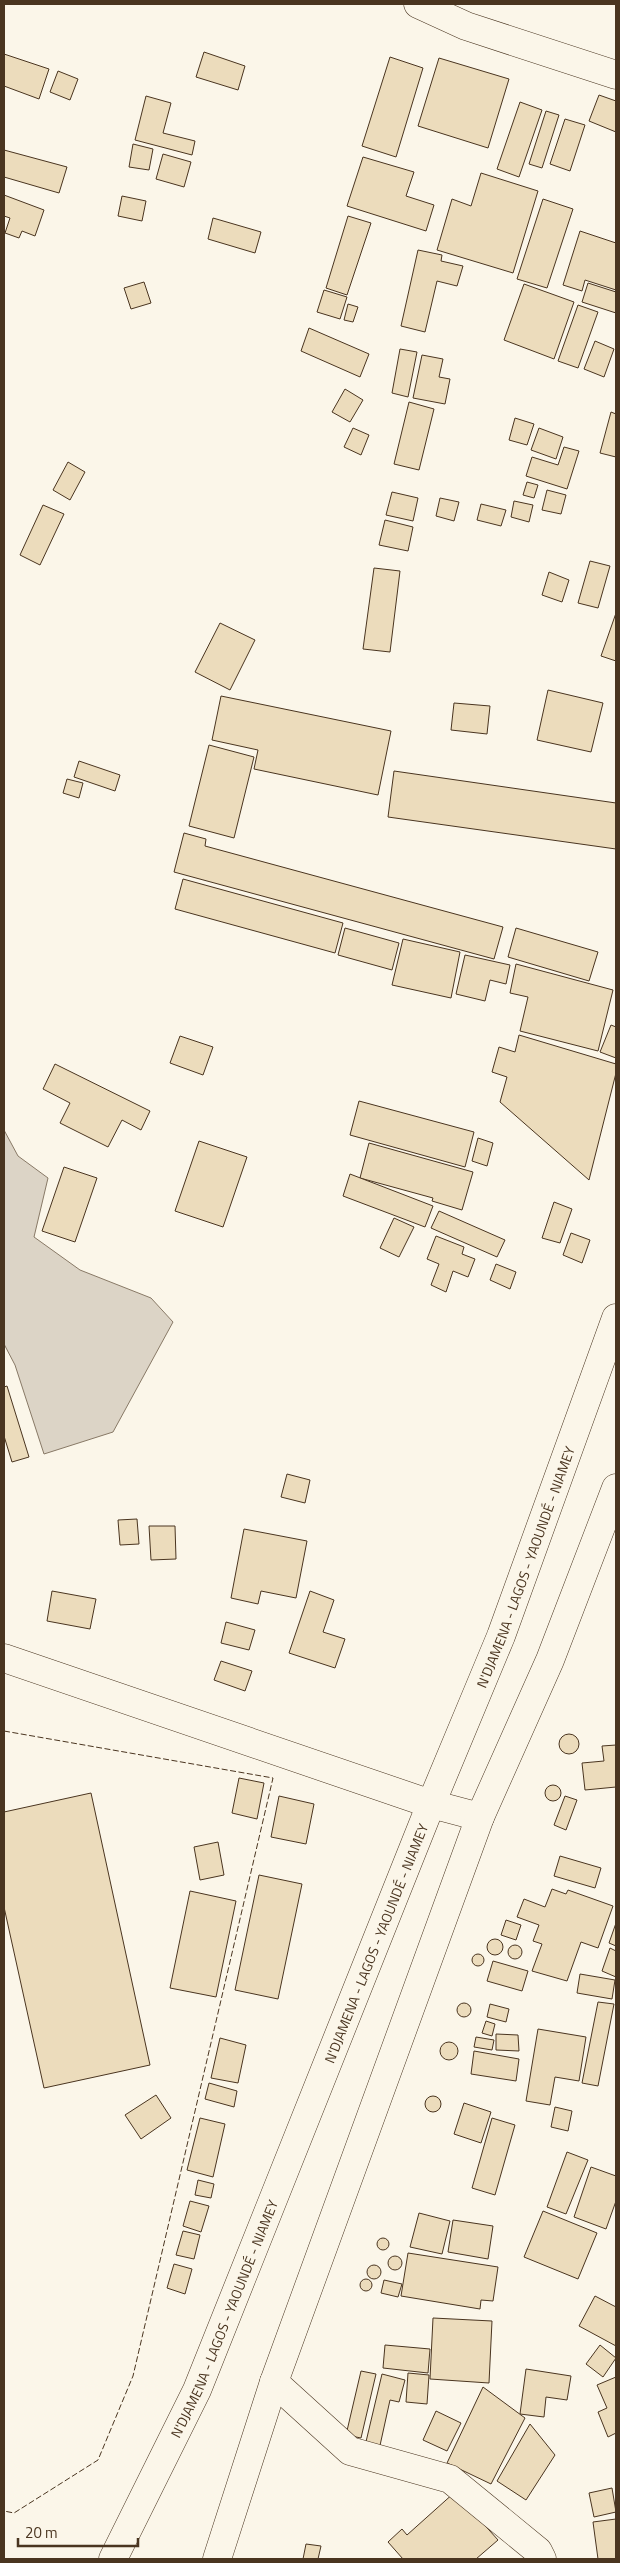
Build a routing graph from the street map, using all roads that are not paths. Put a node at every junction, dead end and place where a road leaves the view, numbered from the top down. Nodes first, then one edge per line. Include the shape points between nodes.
1 (418, 4) edge
2 (616, 75) edge
3 (616, 1318) edge
4 (616, 1488) edge
5 (4, 1658) edge
6 (432, 1804) junction
7 (480, 1817) junction
8 (274, 2382) junction
9 (113, 2559) edge
10 (216, 2559) edge
11 (542, 2559) edge

1 - 2 main road via 466,26
3 - 6 main road, N'DJAMENA - LAGOS - YAOUNDÉ - NIAMEY via 501,1636
4 - 7 main road via 550,1660
5 - 6 main road
6 - 7 main road
6 - 9 main road, N'DJAMENA - LAGOS - YAOUNDÉ - NIAMEY via 198,2390
7 - 8 main road
8 - 10 main road
8 - 11 main road via 350,2451 450,2479 538,2551

